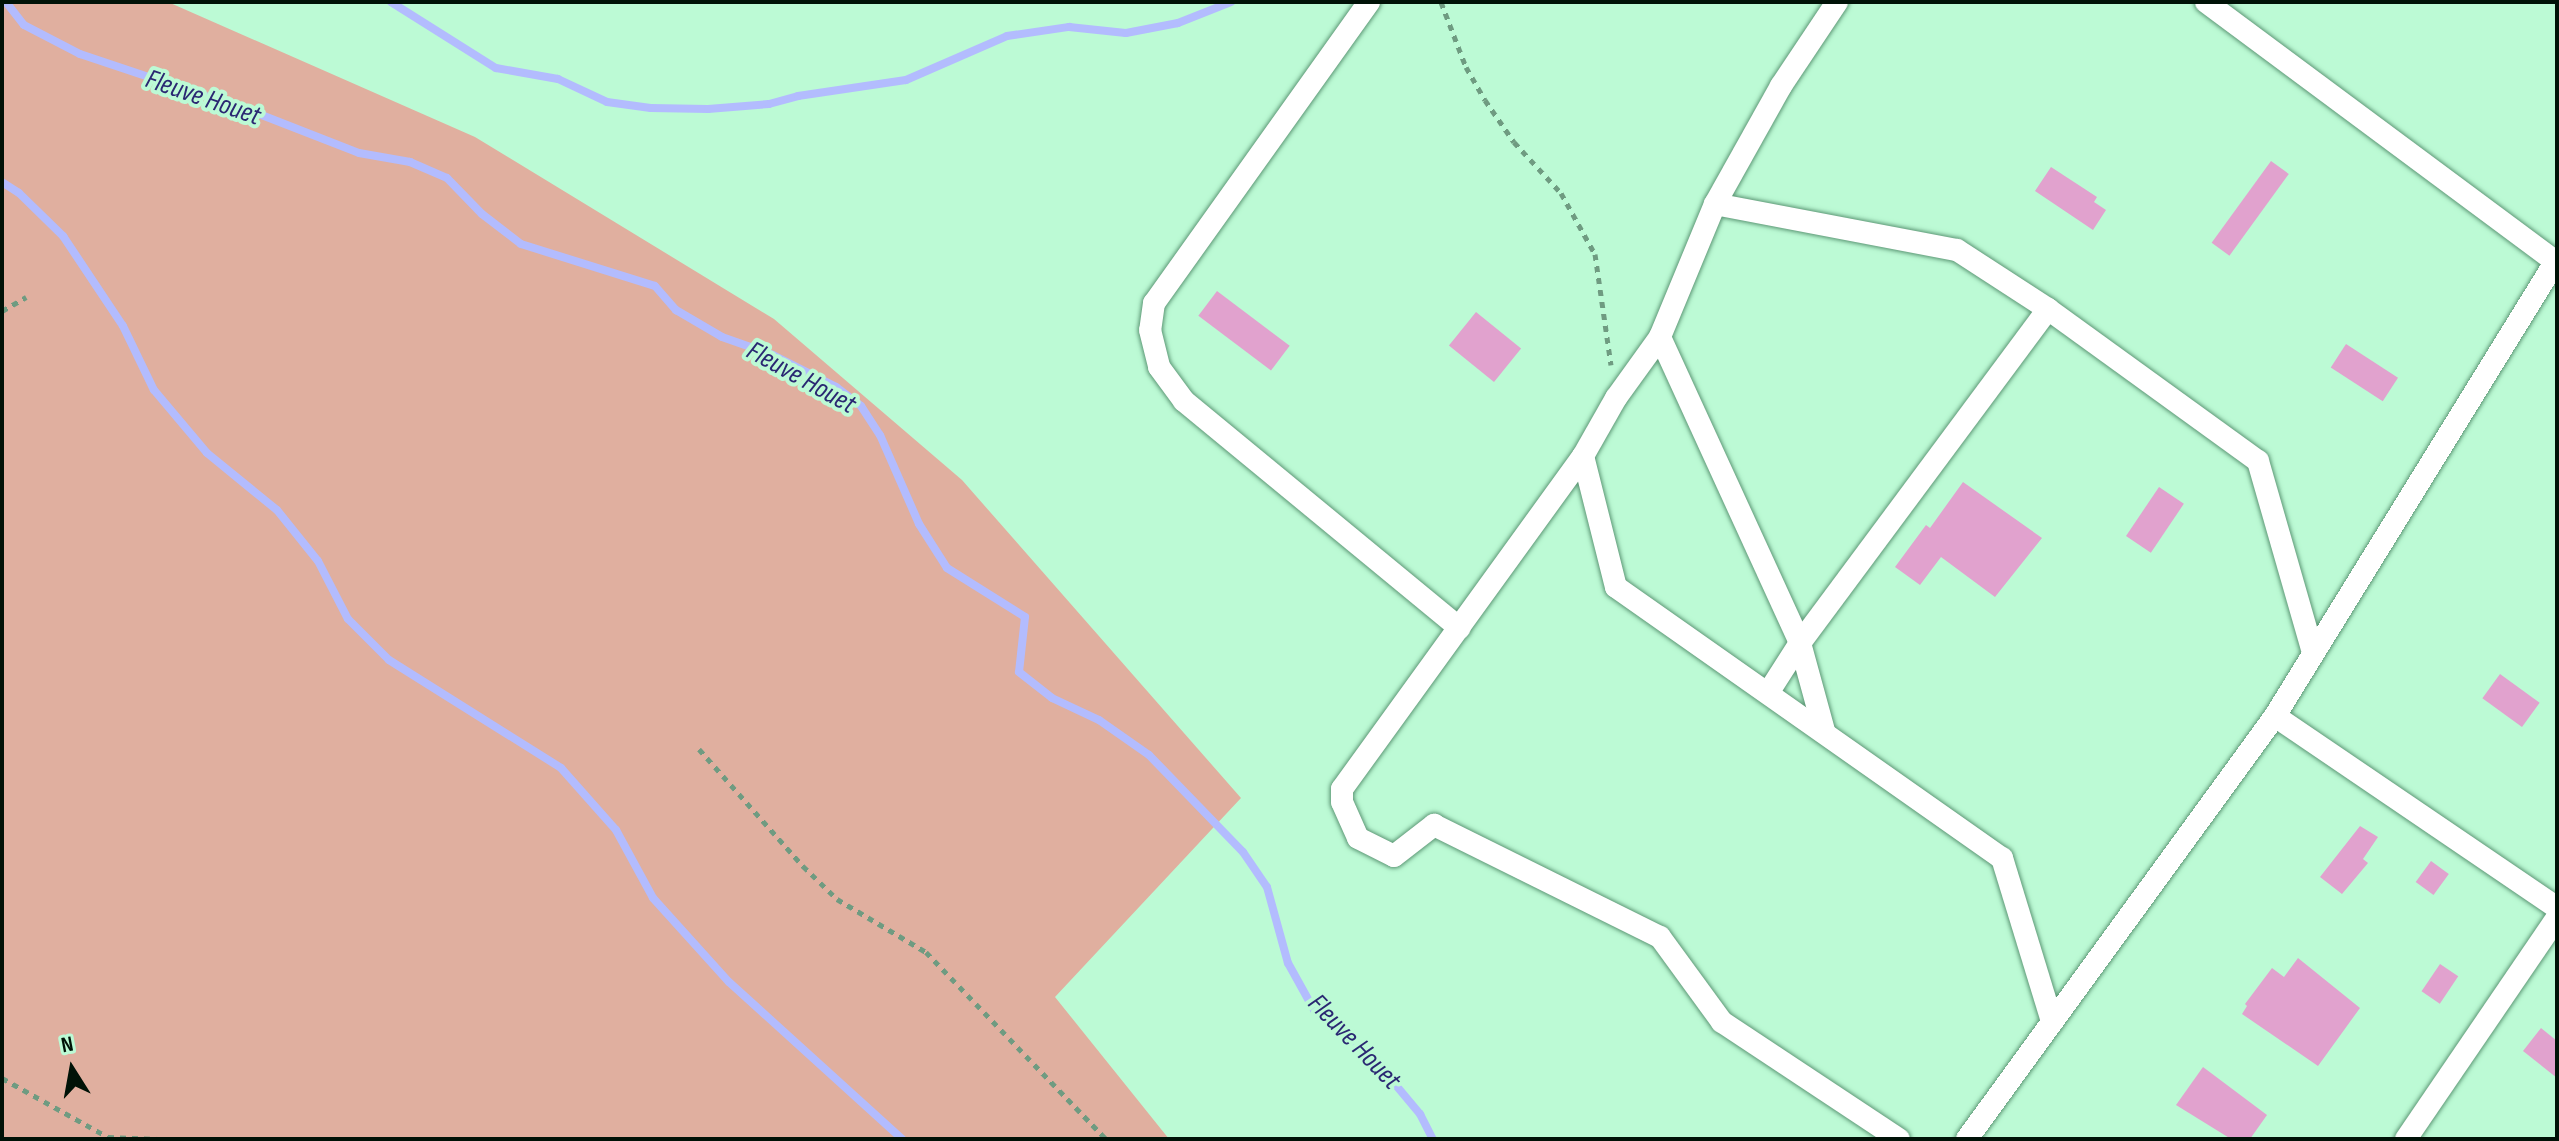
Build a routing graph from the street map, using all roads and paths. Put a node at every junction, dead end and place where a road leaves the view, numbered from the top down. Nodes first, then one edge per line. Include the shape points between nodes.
1 (1369, 2) edge
2 (1441, 2) edge
3 (1837, 2) edge
4 (2206, 2) edge
5 (1715, 204) junction
6 (2556, 261) edge
7 (26, 297) dead end
8 (2048, 309) junction
9 (2, 311) edge
10 (1660, 337) junction
11 (1616, 398) junction
12 (1583, 456) junction
13 (1459, 628) junction
14 (1800, 643) junction
15 (2313, 653) junction
16 (1768, 693) junction
17 (2275, 716) junction
18 (1824, 731) junction
19 (699, 749) dead end
20 (2557, 908) edge
21 (2557, 918) edge
22 (2052, 1022) junction
23 (2, 1078) edge
24 (158, 1139) edge
25 (1106, 1139) edge
26 (1899, 1139) edge
27 (1967, 1139) edge
28 (2406, 1139) edge

1 - 13 street via 1154,303 1150,330 1159,367 1184,401
2 - 11 path via 1485,100 1514,142 1561,193 1595,254
3 - 5 street via 1781,86
4 - 6 street
5 - 8 street via 1957,250
5 - 10 street
6 - 15 street
7 - 9 path
8 - 14 street
8 - 15 street via 2258,461
10 - 11 street
10 - 14 street
11 - 12 street
12 - 13 street
12 - 16 street via 1616,587
13 - 26 street via 1342,789 1358,838 1394,856 1434,825 1660,937 1722,1022
14 - 16 street
14 - 18 street
15 - 17 street
16 - 18 street
17 - 20 street
17 - 22 street
18 - 22 street via 2002,858
19 - 25 path via 837,899 926,952
21 - 28 street
22 - 27 street
23 - 24 path via 108,1137

